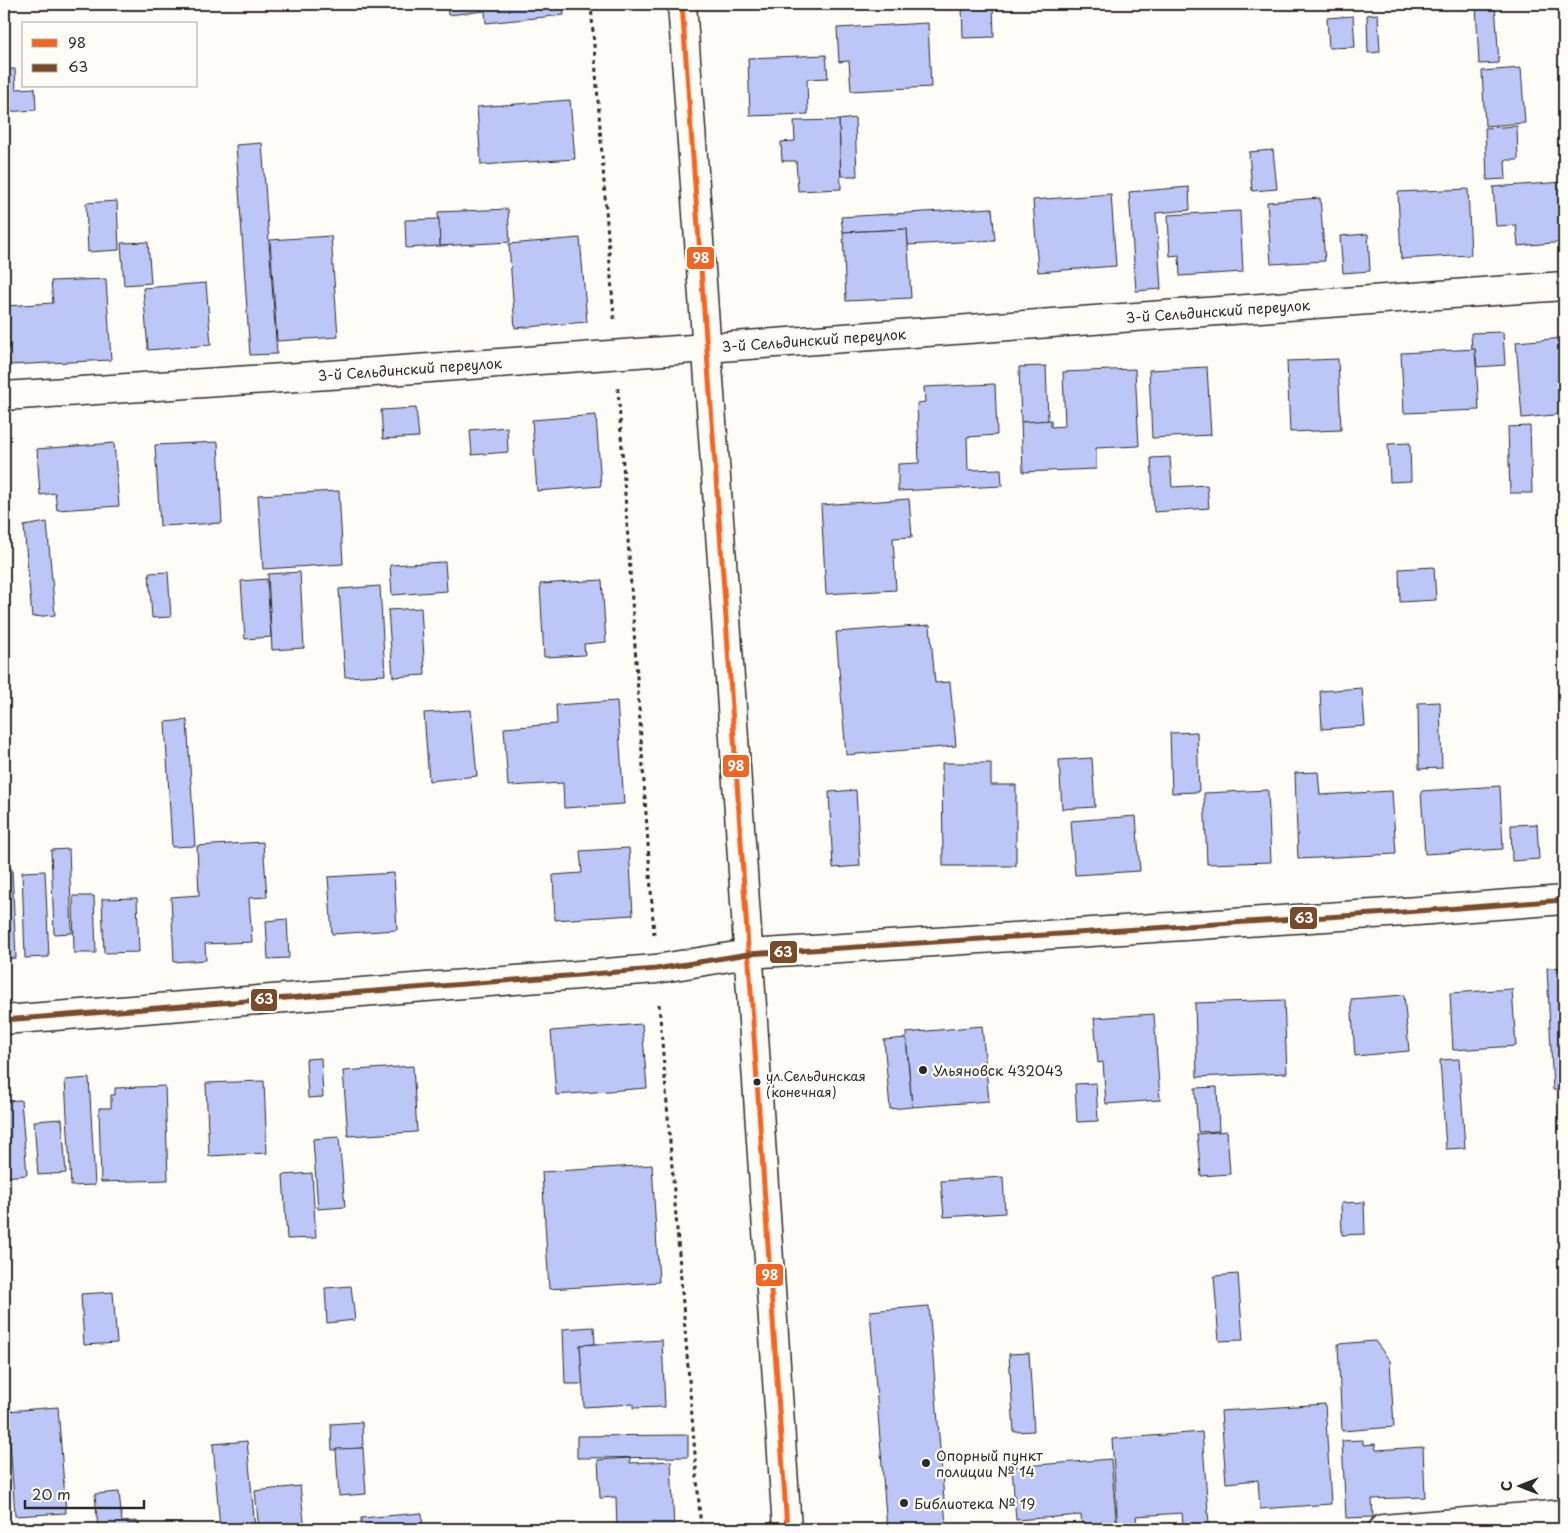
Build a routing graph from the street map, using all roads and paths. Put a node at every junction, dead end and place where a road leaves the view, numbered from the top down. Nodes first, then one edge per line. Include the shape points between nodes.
1 (591, 4) edge
2 (682, 4) edge
3 (1564, 286) edge
4 (709, 347) junction
5 (616, 354) junction
6 (4, 396) edge
7 (1564, 900) edge
8 (748, 954) junction
9 (656, 969) junction
10 (4, 1020) edge
11 (1564, 1514) edge
12 (701, 1529) edge
13 (787, 1529) edge
14 (1383, 1529) edge

1 - 5 path
2 - 4 street
3 - 4 street, 3-й Сельдинский переулок
4 - 5 street, 3-й Сельдинский переулок
4 - 8 street
5 - 6 street, 3-й Сельдинский переулок
5 - 9 path
7 - 8 street
8 - 9 street
8 - 13 street
9 - 10 street
9 - 12 path
11 - 14 street

